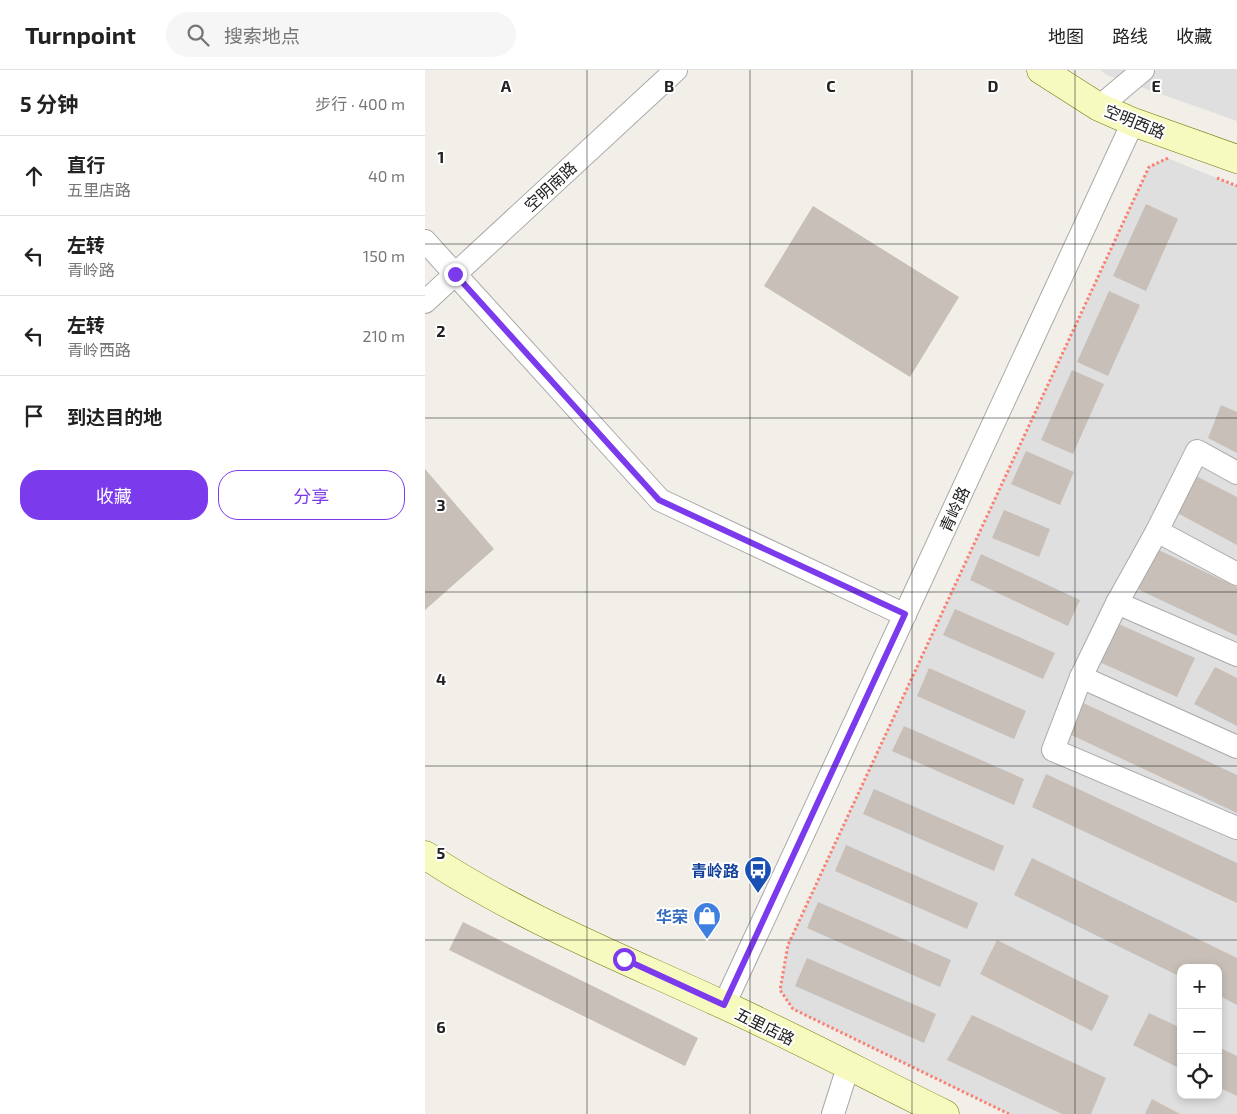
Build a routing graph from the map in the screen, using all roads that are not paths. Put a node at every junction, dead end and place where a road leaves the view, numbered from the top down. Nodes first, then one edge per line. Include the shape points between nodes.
1 (676, 70) edge
2 (1041, 70) edge
3 (1143, 70) edge
4 (1099, 107) junction
5 (1133, 122) junction
6 (1237, 159) edge
7 (425, 241) edge
8 (455, 274) junction
9 (425, 302) edge
10 (1237, 473) edge
11 (1157, 531) junction
12 (1237, 574) edge
13 (1117, 603) junction
14 (905, 614) junction
15 (1237, 655) edge
16 (1081, 676) junction
17 (1237, 748) edge
18 (1237, 828) edge
19 (425, 855) edge
20 (724, 1005) junction
21 (848, 1066) junction
22 (833, 1114) edge
23 (945, 1114) edge

1 - 8 street, 空明南路
2 - 4 main road, 空明西路
3 - 4 street
4 - 5 main road, 空明西路
5 - 6 main road, 空明西路
5 - 14 street, 青岭路
7 - 8 street
8 - 9 street, 空明南路
8 - 14 street via 659,500
10 - 11 street via 1197,451
11 - 12 street
11 - 13 street
13 - 15 street
13 - 16 street
14 - 20 street, 青岭路
16 - 17 street
16 - 18 street via 1053,750
19 - 20 main road, 五里店路 via 456,876 533,917
20 - 21 main road, 五里店路
21 - 22 street
21 - 23 main road, 五里店路

